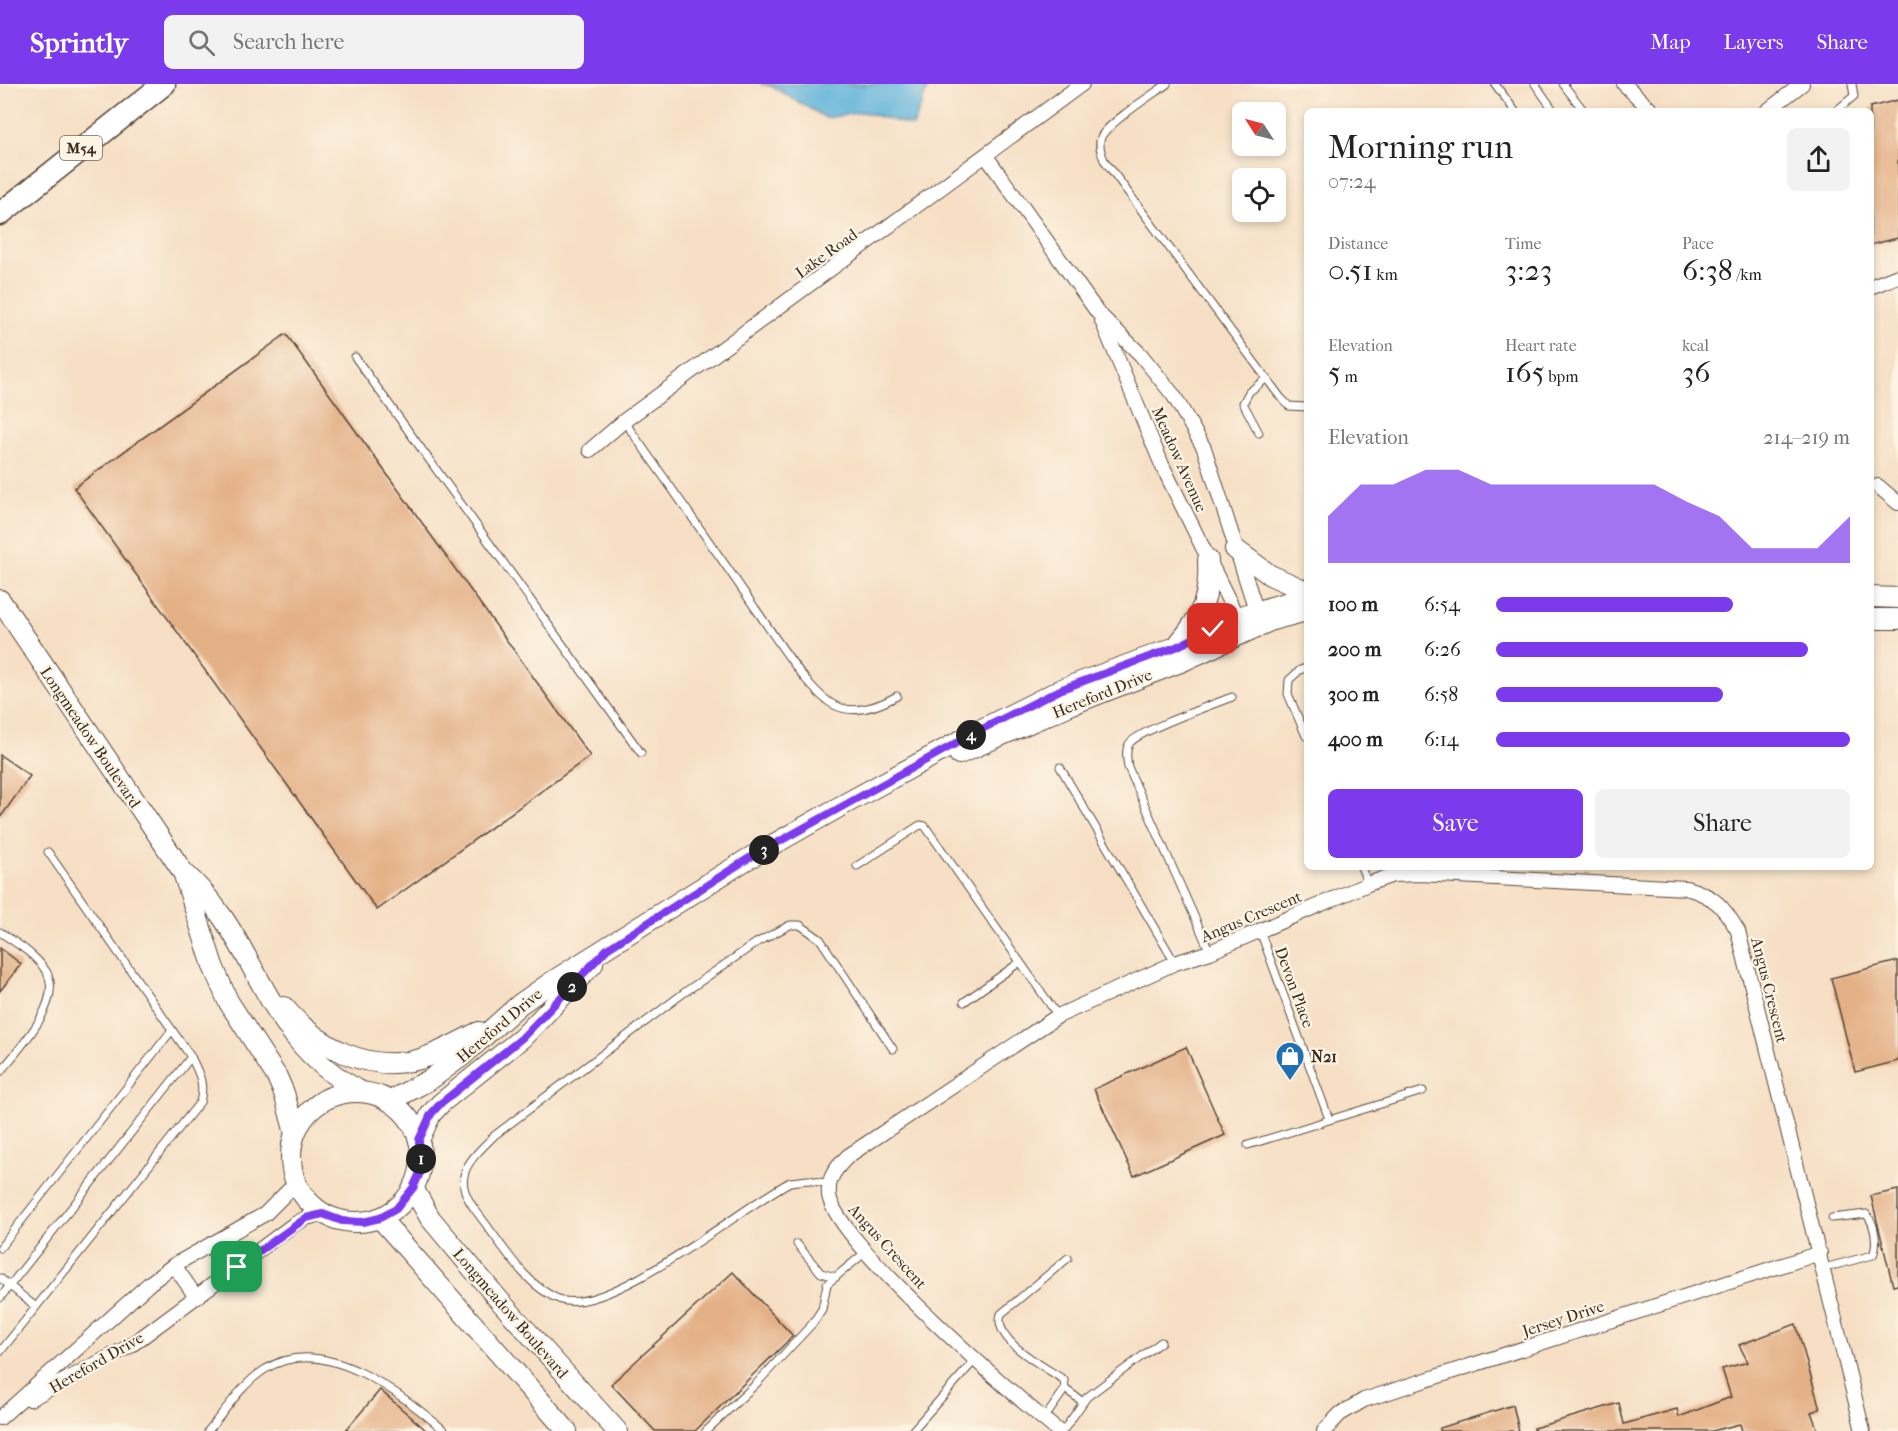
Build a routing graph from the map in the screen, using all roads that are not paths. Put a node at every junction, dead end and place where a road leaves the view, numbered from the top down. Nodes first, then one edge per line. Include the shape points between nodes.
1 (164, 84) edge
2 (1083, 84) edge
3 (1167, 84) edge
4 (1495, 84) edge
5 (1535, 84) edge
6 (1563, 84) edge
7 (1624, 84) edge
8 (1802, 84) edge
9 (1852, 84) edge
10 (1513, 108) edge
11 (1552, 108) edge
12 (1582, 108) edge
13 (1649, 108) edge
14 (1771, 108) edge
15 (1840, 108) edge
16 (986, 156) junction
17 (0, 214) edge
18 (1898, 276) edge
19 (1874, 285) edge
20 (1098, 313) junction
21 (355, 357) dead end
22 (1267, 378) junction
23 (1304, 407) edge
24 (624, 421) junction
25 (1259, 433) dead end
26 (590, 450) dead end
27 (1878, 486) dead end
28 (1898, 502) edge
29 (1235, 549) junction
30 (1208, 560) junction
31 (1304, 590) edge
32 (1874, 597) edge
33 (1304, 598) edge
34 (1898, 598) edge
35 (0, 600) edge
36 (1304, 611) edge
37 (1253, 616) junction
38 (1874, 619) edge
39 (1898, 619) edge
40 (1176, 647) junction
41 (1304, 669) edge
42 (897, 696) dead end
43 (1232, 697) dead end
44 (1304, 731) edge
45 (641, 753) dead end
46 (1060, 767) dead end
47 (897, 777) junction
48 (48, 852) dead end
49 (857, 866) dead end
50 (1362, 870) edge
51 (183, 872) junction
52 (1368, 884) junction
53 (1260, 931) junction
54 (0, 932) edge
55 (607, 949) junction
56 (1210, 952) junction
57 (1020, 962) junction
58 (1176, 963) junction
59 (252, 968) junction
60 (964, 1002) dead end
61 (1058, 1016) junction
62 (499, 1022) junction
63 (172, 1030) junction
64 (893, 1049) dead end
65 (191, 1057) junction
66 (0, 1072) edge
67 (360, 1091) junction
68 (1423, 1091) dead end
69 (390, 1101) junction
70 (1329, 1119) junction
71 (295, 1133) junction
72 (419, 1140) junction
73 (1248, 1145) dead end
74 (296, 1183) junction
75 (830, 1184) junction
76 (413, 1188) junction
77 (323, 1214) junction
78 (380, 1218) junction
79 (1832, 1218) dead end
80 (797, 1244) dead end
81 (0, 1248) edge
82 (867, 1251) junction
83 (1820, 1252) junction
84 (1068, 1258) dead end
85 (174, 1265) junction
86 (1824, 1268) junction
87 (836, 1277) junction
88 (0, 1278) edge
89 (10, 1286) junction
90 (196, 1297) junction
91 (0, 1298) edge
92 (36, 1307) junction
93 (1161, 1342) dead end
94 (0, 1352) edge
95 (975, 1360) junction
96 (1065, 1389) junction
97 (1083, 1402) junction
98 (14, 1407) junction
99 (0, 1418) edge
100 (1044, 1419) junction
101 (208, 1431) edge
102 (445, 1431) edge
103 (567, 1431) edge
104 (617, 1431) edge
105 (706, 1431) edge
106 (912, 1431) edge
107 (1060, 1431) edge
108 (1324, 1431) edge
109 (1863, 1431) edge

1 - 17 main road, M54
2 - 16 street, Lake Road
3 - 22 lane via 1101,137 1104,160
4 - 10 lane
5 - 11 lane
6 - 12 lane
7 - 13 street
8 - 14 street
9 - 15 lane via 1854,96
16 - 20 street, Meadow Avenue
16 - 24 street, Lake Road
18 - 19 street
20 - 29 street, Meadow Avenue via 1141,355 1174,396 1204,448
20 - 30 street, Meadow Avenue via 1162,465
21 - 45 lane
22 - 23 lane via 1289,406
22 - 25 lane via 1249,392 1243,403
24 - 26 street, Lake Road
24 - 42 lane via 822,697 851,710 882,704
27 - 28 street
29 - 31 main road via 1270,575
29 - 37 street, Meadow Avenue
30 - 37 street, Meadow Avenue
30 - 40 main road via 1206,602
32 - 34 main road
33 - 37 main road, Hereford Drive
35 - 51 main road, Longmeadow Boulevard
36 - 37 main road, Hereford Drive
37 - 40 main road, Hereford Drive
37 - 47 main road, Hereford Drive via 1234,637 1183,661
38 - 39 main road
40 - 47 main road, Hereford Drive via 1062,689
41 - 44 lane via 1289,680 1288,694
43 - 56 lane via 1141,735 1128,745 1126,755
46 - 58 lane
47 - 55 main road, Hereford Drive via 746,860
48 - 63 lane
49 - 57 lane via 920,825 925,826
50 - 52 lane
51 - 59 main road, Longmeadow Boulevard via 218,913
51 - 71 main road, Longmeadow Boulevard via 213,966 228,1000 277,1077
52 - 53 street, Angus Crescent
52 - 83 street, Angus Crescent via 1393,875 1420,874 1584,880 1686,888 1705,893 1724,908 1738,931
53 - 56 street, Angus Crescent
53 - 70 lane, Devon Place
54 - 66 lane via 31,954 47,973 50,985 35,1028
55 - 62 main road, Hereford Drive via 553,981
55 - 72 main road, Hereford Drive via 522,1038 441,1103
56 - 58 street, Angus Crescent
57 - 60 lane
57 - 61 lane
58 - 61 street, Angus Crescent
59 - 62 main road via 293,1017 318,1040 342,1054 391,1062 418,1059
59 - 67 main road, Longmeadow Boulevard via 292,1035 312,1058
61 - 75 street, Angus Crescent via 848,1156 832,1174
62 - 69 main road, Hereford Drive via 431,1079
63 - 65 lane
63 - 81 lane
64 - 75 lane via 820,939 800,925 790,925 686,992 495,1136 470,1162 463,1184 468,1202 525,1272 551,1295 574,1302 593,1298 656,1270 790,1182
65 - 89 lane
65 - 92 lane via 202,1083 200,1102
67 - 69 main road
67 - 71 main road via 340,1093 321,1102 305,1115
68 - 70 lane
69 - 72 main road via 408,1118
70 - 73 lane
71 - 74 main road via 291,1166
72 - 76 main road via 420,1173
74 - 77 main road
74 - 85 street, Hereford Drive via 265,1214
75 - 82 street, Angus Crescent via 834,1212
76 - 78 main road via 396,1209
76 - 104 main road, Longmeadow Boulevard via 430,1218 460,1255
77 - 78 main road via 342,1221
77 - 90 street, Hereford Drive via 293,1225
78 - 103 main road
79 - 86 lane via 1866,1214 1873,1227 1876,1249 1864,1259
80 - 87 lane via 821,1274
82 - 87 lane
82 - 95 street, Angus Crescent
83 - 86 street, Angus Crescent
83 - 108 street, Jersey Drive via 1364,1400 1340,1414
84 - 96 lane via 1001,1314 998,1326 1013,1344 1064,1380
85 - 90 street
85 - 98 street, Hereford Drive via 83,1341
86 - 109 street, Angus Crescent
87 - 105 lane via 827,1284 822,1309 813,1323
88 - 89 lane
89 - 91 lane
89 - 92 lane
90 - 98 street, Hereford Drive via 130,1346
92 - 94 lane
93 - 97 lane
95 - 100 street, Angus Crescent
95 - 106 lane
96 - 97 lane
96 - 100 lane
97 - 107 lane
98 - 99 street, Hereford Drive
100 - 107 street, Angus Crescent
101 - 102 lane via 264,1370 282,1361 307,1357 331,1361 388,1386

